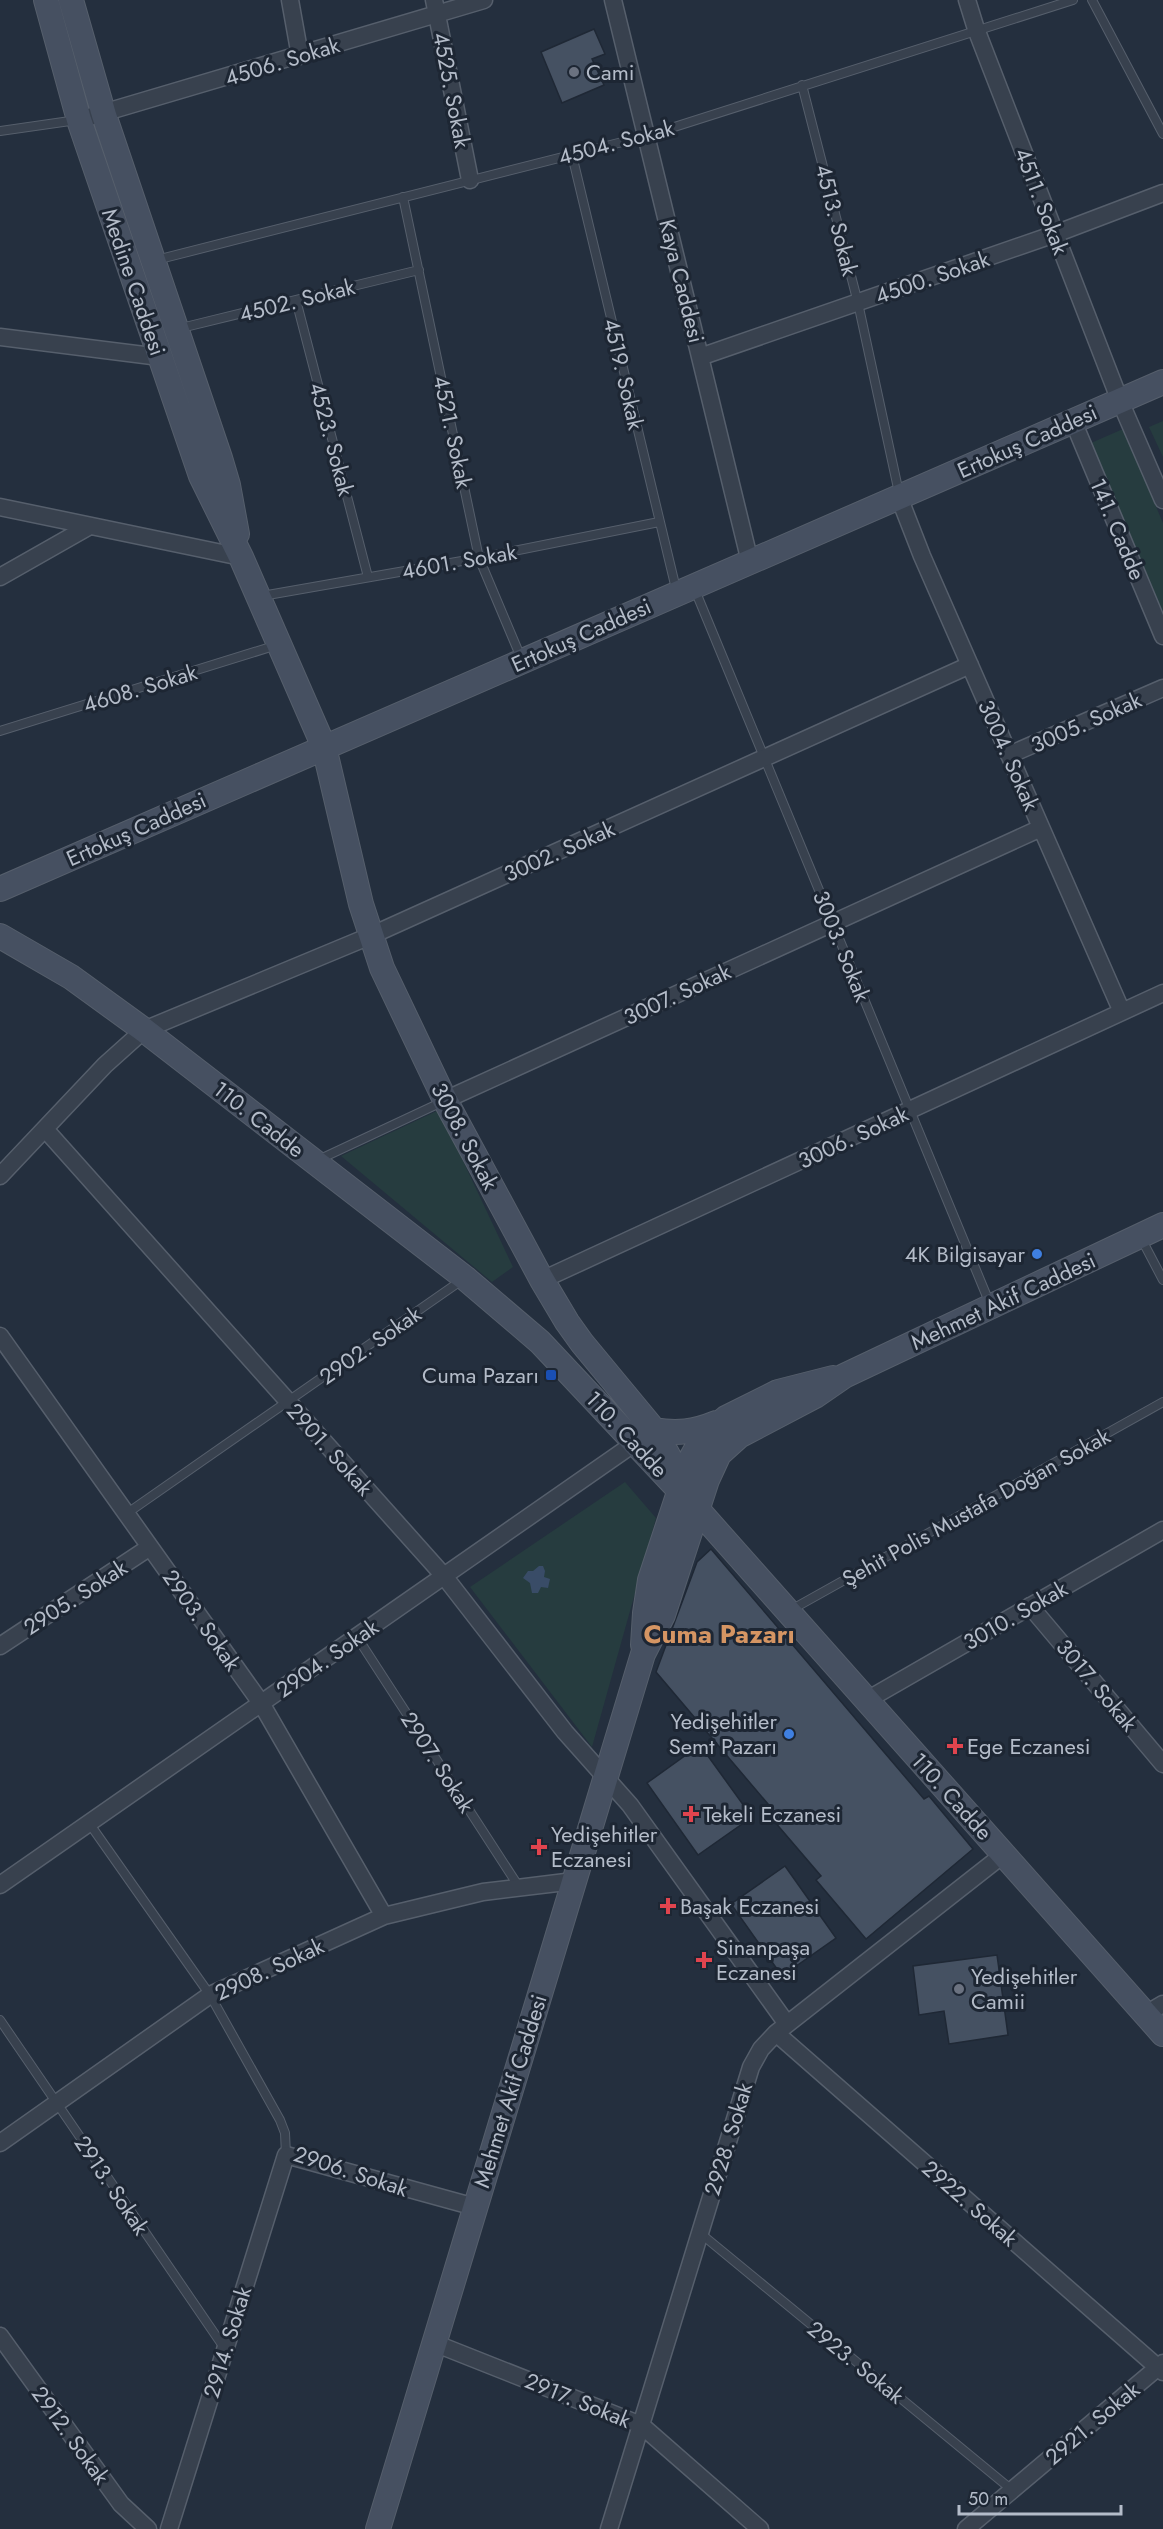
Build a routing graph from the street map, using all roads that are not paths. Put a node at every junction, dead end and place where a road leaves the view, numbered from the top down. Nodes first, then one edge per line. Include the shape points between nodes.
1 (46, 0) edge
2 (71, 0) edge
3 (290, 0) edge
4 (484, 0) edge
5 (613, 0) edge
6 (967, 0) edge
7 (1073, 0) edge
8 (1092, 0) edge
9 (436, 7) edge
10 (976, 30) junction
11 (300, 56) junction
12 (802, 85) junction
13 (104, 115) junction
14 (79, 120) junction
15 (0, 131) edge
16 (1163, 134) edge
17 (646, 136) junction
18 (572, 155) junction
19 (470, 180) junction
20 (1163, 193) edge
21 (403, 197) junction
22 (1055, 234) junction
23 (153, 261) junction
24 (419, 270) junction
25 (296, 300) junction
26 (858, 303) junction
27 (176, 330) junction
28 (0, 337) edge
29 (160, 357) junction
30 (700, 357) junction
31 (1163, 382) edge
32 (1120, 401) junction
33 (1073, 421) junction
34 (899, 497) junction
35 (1163, 500) edge
36 (0, 507) edge
37 (659, 522) junction
38 (88, 527) junction
39 (241, 557) junction
40 (479, 558) junction
41 (750, 562) junction
42 (0, 577) edge
43 (368, 577) junction
44 (685, 590) junction
45 (258, 596) junction
46 (1163, 636) edge
47 (279, 644) junction
48 (522, 661) junction
49 (970, 665) junction
50 (1163, 688) edge
51 (0, 731) edge
52 (324, 747) junction
53 (1009, 755) junction
54 (765, 758) junction
55 (1041, 828) junction
56 (0, 888) edge
57 (833, 923) junction
58 (0, 936) edge
59 (370, 936) junction
60 (1163, 993) edge
61 (1122, 1012) junction
62 (144, 1030) junction
63 (445, 1100) junction
64 (910, 1110) junction
65 (45, 1128) junction
66 (315, 1162) junction
67 (0, 1176) edge
68 (1163, 1225) edge
69 (1140, 1236) junction
70 (465, 1278) junction
71 (542, 1280) junction
72 (1163, 1280) edge
73 (991, 1306) junction
74 (0, 1336) edge
75 (843, 1376) junction
76 (288, 1402) junction
77 (1163, 1402) edge
78 (726, 1418) junction
79 (645, 1437) junction
80 (679, 1490) junction
81 (698, 1510) junction
82 (126, 1514) junction
83 (1163, 1530) edge
84 (150, 1548) junction
85 (444, 1576) junction
86 (1030, 1606) junction
87 (789, 1611) junction
88 (357, 1637) junction
89 (0, 1646) edge
90 (643, 1654) junction
91 (867, 1700) junction
92 (261, 1703) junction
93 (1163, 1764) edge
94 (606, 1777) junction
95 (89, 1823) junction
96 (1004, 1854) junction
97 (574, 1881) junction
98 (0, 1885) edge
99 (519, 1887) junction
100 (384, 1916) junction
101 (210, 1995) junction
102 (1154, 2009) edge
103 (0, 2020) edge
104 (781, 2029) junction
105 (1163, 2034) edge
106 (57, 2103) junction
107 (0, 2143) edge
108 (286, 2155) junction
109 (475, 2207) junction
110 (700, 2233) junction
111 (0, 2336) edge
112 (434, 2343) junction
113 (225, 2350) junction
114 (1161, 2368) edge
115 (640, 2425) junction
116 (1012, 2490) junction
117 (148, 2529) edge
118 (169, 2529) edge
119 (378, 2529) edge
120 (609, 2529) edge
121 (760, 2529) edge
122 (966, 2529) edge

1 - 14 street, Medine Caddesi
2 - 13 street, Medine Caddesi
3 - 11 street
4 - 9 street, 4506. Sokak
5 - 17 street, Kaya Caddesi
6 - 10 street, 4511. Sokak
7 - 10 lane, 4504. Sokak
8 - 16 lane
9 - 11 street, 4506. Sokak
9 - 19 street, 4525. Sokak
10 - 12 lane, 4504. Sokak
10 - 22 street, 4511. Sokak
11 - 13 street, 4506. Sokak
12 - 17 lane, 4504. Sokak
12 - 26 lane, 4513. Sokak
13 - 14 street, 4506. Sokak
13 - 23 street, Medine Caddesi
14 - 15 lane
14 - 29 street, Medine Caddesi
17 - 18 lane, 4504. Sokak
17 - 30 street, Kaya Caddesi
18 - 19 lane, 4504. Sokak
18 - 37 lane, 4519. Sokak
19 - 21 lane, 4504. Sokak
20 - 22 street, 4500. Sokak
21 - 23 lane, 4504. Sokak
21 - 24 lane, 4521. Sokak
22 - 26 street, 4500. Sokak
22 - 32 street, 4511. Sokak
23 - 27 street, Medine Caddesi
24 - 25 lane, 4502. Sokak
24 - 40 lane, 4521. Sokak
25 - 27 lane, 4502. Sokak
25 - 43 lane, 4523. Sokak
26 - 30 street, 4500. Sokak
26 - 34 lane, 4513. Sokak
27 - 39 street, Medine Caddesi via 228,486
28 - 29 street
29 - 39 street, Medine Caddesi via 201,476
30 - 41 street, Kaya Caddesi
31 - 32 street, Ertokuş Caddesi
32 - 33 street, Ertokuş Caddesi
32 - 35 street
33 - 34 street, Ertokuş Caddesi
33 - 46 street, 141. Cadde
34 - 41 street, Ertokuş Caddesi
34 - 49 street, 3004. Sokak
36 - 38 street
37 - 40 lane, 4601. Sokak
37 - 44 lane, 4519. Sokak
38 - 39 street
38 - 42 street
39 - 45 street, Medine Caddesi
40 - 43 lane, 4601. Sokak
40 - 48 lane, 4521. Sokak
41 - 44 street, Ertokuş Caddesi
43 - 45 lane, 4601. Sokak
44 - 48 street, Ertokuş Caddesi
44 - 54 lane, 3003. Sokak
45 - 47 street, Medine Caddesi
47 - 51 lane, 4608. Sokak
47 - 52 street, Medine Caddesi
48 - 52 street, Ertokuş Caddesi
49 - 53 street, 3004. Sokak
49 - 54 street, 3002. Sokak
50 - 53 street, 3005. Sokak
52 - 56 street, Ertokuş Caddesi
52 - 59 street, 3008. Sokak
53 - 55 street, 3004. Sokak
54 - 57 lane, 3003. Sokak
54 - 59 street, 3002. Sokak
55 - 57 street, 3007. Sokak
55 - 61 street, 3004. Sokak
57 - 63 street, 3007. Sokak
57 - 64 lane, 3003. Sokak
58 - 62 street, 110. Cadde via 72,977
59 - 62 street, 3002. Sokak
59 - 63 street, 3008. Sokak via 400,1009
60 - 61 street, 3006. Sokak
61 - 64 street, 3006. Sokak
62 - 65 street, 3002. Sokak
62 - 66 street, 110. Cadde
63 - 66 lane, 3007. Sokak
63 - 71 street, 3008. Sokak
64 - 71 street, 3006. Sokak
64 - 73 lane, 3003. Sokak
65 - 67 street, 3002. Sokak
65 - 76 street, 2901. Sokak
66 - 70 street, 110. Cadde
68 - 69 street, Mehmet Akif Caddesi
69 - 72 lane
69 - 73 street, Mehmet Akif Caddesi
70 - 76 lane, 2902. Sokak
70 - 79 street, 110. Cadde
71 - 79 street, 3008. Sokak
73 - 75 street, Mehmet Akif Caddesi
74 - 82 street, 2903. Sokak
75 - 78 street, Mehmet Akif Caddesi via 778,1392
75 - 81 street, Mehmet Akif Caddesi via 815,1396 729,1443 713,1466
76 - 82 lane, 2902. Sokak
76 - 85 street, 2901. Sokak
77 - 87 lane, Şehit Polis Mustafa Doğan Sokak
78 - 79 street via 689,1432
78 - 80 street, Mehmet Akif Caddesi via 695,1448
79 - 80 street, 110. Cadde
79 - 85 street, 2904. Sokak
80 - 81 street, 110. Cadde
80 - 90 street, Mehmet Akif Caddesi via 650,1580
81 - 87 street, 110. Cadde
81 - 90 street, Mehmet Akif Caddesi via 663,1615
82 - 84 street, 2903. Sokak
83 - 86 street, 3010. Sokak
84 - 89 street, 2905. Sokak
84 - 92 street, 2903. Sokak
85 - 88 street, 2904. Sokak
85 - 94 street, 2901. Sokak via 565,1732
86 - 91 street, 3010. Sokak
86 - 93 street, 3017. Sokak
87 - 91 street, 110. Cadde
88 - 92 street, 2904. Sokak
88 - 99 lane, 2907. Sokak
90 - 94 street, Mehmet Akif Caddesi
91 - 96 street, 110. Cadde
92 - 95 street, 2904. Sokak
92 - 100 street, 2903. Sokak
94 - 97 street, Mehmet Akif Caddesi
94 - 104 street, 2922. Sokak via 654,1837
95 - 98 street, 2904. Sokak
95 - 101 lane, 2906. Sokak
96 - 102 street, 110. Cadde
96 - 104 street, 2928. Sokak
97 - 99 street, 2908. Sokak
97 - 109 street, Mehmet Akif Caddesi
99 - 100 street, 2908. Sokak via 449,1898
100 - 101 street, 2908. Sokak
101 - 106 street, 2908. Sokak
101 - 108 lane, 2906. Sokak via 280,2120
102 - 105 street, 110. Cadde
103 - 106 lane, 2913. Sokak
104 - 110 street, 2928. Sokak via 761,2049 751,2067
104 - 114 street, 2922. Sokak
106 - 107 street, 2908. Sokak
106 - 113 lane, 2913. Sokak
108 - 109 street, 2906. Sokak
108 - 113 street, 2914. Sokak
109 - 112 street, Mehmet Akif Caddesi
110 - 115 street, 2928. Sokak
110 - 116 lane, 2923. Sokak
111 - 117 street, 2912. Sokak via 121,2504
112 - 115 street, 2917. Sokak
112 - 119 street, Mehmet Akif Caddesi
113 - 118 street, 2914. Sokak
114 - 116 street, 2921. Sokak
115 - 120 street, 2928. Sokak
115 - 121 street, 2917. Sokak
116 - 122 street, 2921. Sokak

